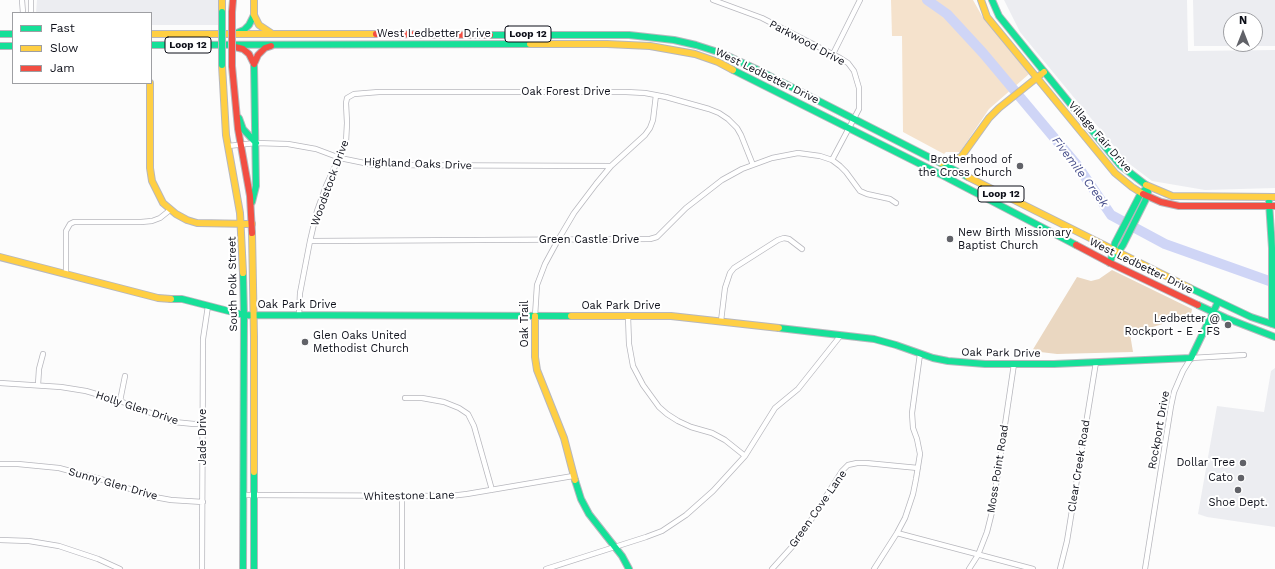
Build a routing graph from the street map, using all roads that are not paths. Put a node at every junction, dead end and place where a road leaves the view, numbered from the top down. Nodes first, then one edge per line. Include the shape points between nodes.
1 (22, 0) edge
2 (31, 0) edge
3 (222, 0) edge
4 (233, 0) edge
5 (254, 0) edge
6 (713, 0) edge
7 (860, 0) edge
8 (981, 0) edge
9 (992, 0) edge
10 (23, 12) edge
11 (31, 12) edge
12 (254, 15) junction
13 (0, 34) edge
14 (12, 34) edge
15 (152, 34) edge
16 (235, 34) junction
17 (274, 34) junction
18 (344, 34) junction
19 (607, 34) junction
20 (607, 44) junction
21 (152, 45) edge
22 (226, 45) junction
23 (273, 45) junction
24 (344, 45) junction
25 (0, 46) edge
26 (12, 46) edge
27 (833, 54) junction
28 (254, 64) junction
29 (1044, 72) junction
30 (1037, 78) junction
31 (150, 84) edge
32 (656, 95) junction
33 (347, 98) joint
34 (236, 113) junction
35 (855, 118) junction
36 (849, 129) junction
37 (256, 143) junction
38 (240, 144) junction
39 (228, 146) junction
40 (340, 158) junction
41 (832, 160) junction
42 (940, 162) junction
43 (754, 165) junction
44 (611, 166) junction
45 (1149, 187) junction
46 (1143, 197) junction
47 (1272, 197) edge
48 (896, 203) dead end
49 (251, 206) junction
50 (1272, 206) edge
51 (170, 210) junction
52 (242, 224) junction
53 (252, 224) junction
54 (310, 240) junction
55 (558, 240) junction
56 (802, 250) dead end
57 (1116, 250) junction
58 (0, 256) edge
59 (1110, 263) junction
60 (66, 274) junction
61 (1218, 302) junction
62 (208, 306) junction
63 (1213, 312) junction
64 (244, 315) junction
65 (254, 315) junction
66 (299, 316) junction
67 (535, 316) junction
68 (628, 316) junction
69 (721, 321) junction
70 (1273, 324) edge
71 (841, 335) junction
72 (1275, 336) edge
73 (43, 354) dead end
74 (920, 354) junction
75 (1244, 355) dead end
76 (1191, 358) junction
77 (1096, 362) junction
78 (1014, 364) junction
79 (125, 376) dead end
80 (243, 381) junction
81 (254, 381) junction
82 (0, 383) edge
83 (38, 385) junction
84 (405, 398) dead end
85 (120, 401) junction
86 (203, 423) junction
87 (745, 456) junction
88 (0, 464) edge
89 (918, 468) junction
90 (573, 476) junction
91 (492, 490) junction
92 (244, 495) junction
93 (255, 495) junction
94 (402, 496) junction
95 (203, 502) junction
96 (897, 533) junction
97 (0, 540) edge
98 (615, 547) junction
99 (978, 555) junction
100 (120, 569) edge
101 (202, 569) edge
102 (243, 569) edge
103 (254, 569) edge
104 (402, 569) edge
105 (546, 569) edge
106 (629, 569) edge
107 (772, 569) edge
108 (874, 569) edge
109 (969, 569) edge
110 (1033, 569) edge
111 (1060, 569) edge
112 (1145, 569) edge

1 - 10 street
2 - 11 street
3 - 39 main road, South Polk Street, bridge via 224,116
4 - 34 main road, South Polk Street, bridge via 232,66
5 - 12 main road
6 - 27 street, Parkwood Drive via 762,18
7 - 27 street
8 - 30 main road, Village Fair Drive via 987,17
9 - 29 main road, Village Fair Drive via 999,16
12 - 16 main road via 250,25
12 - 17 main road via 259,25
13 - 14 main road
15 - 16 main road, West Ledbetter Drive / Loop 12
16 - 17 main road, West Ledbetter Drive / Loop 12
17 - 18 main road, West Ledbetter Drive / Loop 12
18 - 19 main road, West Ledbetter Drive / Loop 12
18 - 24 main road
19 - 20 main road
19 - 35 main road, West Ledbetter Drive / Loop 12 via 674,40 721,53
20 - 24 main road, West Ledbetter Drive / Loop 12
20 - 36 main road, West Ledbetter Drive / Loop 12 via 650,46 695,54 718,62
21 - 22 main road, West Ledbetter Drive / Loop 12
22 - 23 main road, West Ledbetter Drive / Loop 12
22 - 28 main road via 246,51
23 - 24 main road, West Ledbetter Drive / Loop 12
23 - 28 main road via 258,55
25 - 26 main road
27 - 35 street, Parkwood Drive via 848,63 857,79 860,98
28 - 37 main road
29 - 30 main road
29 - 45 main road, Village Fair Drive via 1120,165
30 - 42 main road via 999,108 980,129 961,157
30 - 46 main road, Village Fair Drive via 1115,173
31 - 51 main road via 152,181 162,202
32 - 33 street, Oak Forest Drive via 626,92 379,92 354,94
32 - 43 street, Oak Forest Drive via 709,109 728,119 741,135
32 - 44 street, Oak Trail via 650,128
33 - 40 street, Woodstock Drive via 347,136
34 - 37 main road via 243,129
34 - 38 main road, South Polk Street
35 - 36 street, Parkwood Drive
35 - 42 main road, West Ledbetter Drive / Loop 12
36 - 41 street, Parkwood Drive
36 - 59 main road, West Ledbetter Drive / Loop 12
37 - 38 street, Highland Oaks Drive
37 - 40 street, Highland Oaks Drive via 301,146
37 - 49 main road via 256,186
38 - 39 street, Highland Oaks Drive
38 - 49 main road, South Polk Street
39 - 52 main road, South Polk Street
40 - 44 street, Highland Oaks Drive via 389,166
40 - 54 street, Woodstock Drive via 317,211
41 - 43 street, Green Castle Drive via 798,153 772,158
41 - 48 street, Green Castle Drive via 846,172 860,191
42 - 57 main road, West Ledbetter Drive / Loop 12
43 - 55 street, Green Castle Drive via 722,180 699,197 657,237 644,240
44 - 55 street, Oak Trail via 574,213
45 - 46 main road
45 - 47 main road, Village Fair Drive via 1172,196
46 - 50 main road, Village Fair Drive via 1179,206
46 - 57 main road via 1117,242
46 - 57 main road via 1123,245
47 - 50 main road
49 - 53 main road, South Polk Street
50 - 70 main road
51 - 52 main road via 186,220 197,223
51 - 60 street via 152,221 70,224 66,230
52 - 53 main road
52 - 64 main road, South Polk Street
53 - 65 main road, South Polk Street
54 - 55 street, Green Castle Drive
54 - 66 street, Woodstock Drive via 301,287
55 - 67 street, Oak Trail via 536,285
56 - 69 street via 784,238 734,268 725,288
57 - 59 main road
57 - 61 main road, West Ledbetter Drive / Loop 12
58 - 60 main road, Oak Park Drive
59 - 63 main road, West Ledbetter Drive / Loop 12
60 - 62 main road, Oak Park Drive via 158,298 177,298
61 - 63 main road, Rockport Drive
61 - 70 main road, West Ledbetter Drive / Loop 12
62 - 64 main road, Oak Park Drive
62 - 86 street, Jade Drive via 203,338
63 - 72 main road, West Ledbetter Drive / Loop 12
63 - 76 main road, Rockport Drive
64 - 65 main road, Oak Park Drive
64 - 80 main road, South Polk Street
65 - 66 main road, Oak Park Drive
65 - 81 main road, South Polk Street
66 - 67 main road, Oak Park Drive
67 - 68 main road, Oak Park Drive
67 - 90 main road, Oak Trail via 537,370 564,438
68 - 69 main road, Oak Park Drive via 671,316
68 - 87 street via 628,344 633,366 642,385 659,406 678,421 725,440
69 - 71 main road, Oak Park Drive
71 - 74 main road, Oak Park Drive via 886,342
71 - 87 street via 798,389 775,408
73 - 83 street
74 - 78 main road, Oak Park Drive via 948,361
74 - 89 street via 912,413 913,428 920,448
75 - 76 street, Oak Park Drive
76 - 77 main road, Oak Park Drive
76 - 112 street, Rockport Drive via 1174,392
77 - 78 main road, Oak Park Drive
77 - 111 street, Clear Creek Road via 1067,541
78 - 99 street, Moss Point Road via 992,512
79 - 85 street
80 - 81 main road
80 - 92 main road, South Polk Street
81 - 93 main road, South Polk Street
82 - 83 street, Holly Glen Drive
83 - 85 street, Holly Glen Drive via 86,391
84 - 91 street via 444,402 468,414 474,426
85 - 86 street, Holly Glen Drive via 174,422
86 - 95 street, Jade Drive
87 - 98 street via 713,491 675,523 646,538
88 - 95 street, Sunny Glen Drive via 59,468 149,496
89 - 96 street via 913,494
89 - 107 street, Green Cove Lane via 866,463 848,465 799,538
90 - 91 street, Whitestone Lane
90 - 98 main road, Oak Trail via 589,514
91 - 94 street, Whitestone Lane via 450,496
92 - 93 street, Whitestone Lane
92 - 102 main road, South Polk Street
93 - 94 street, Whitestone Lane
93 - 103 main road, South Polk Street
94 - 104 street
95 - 101 street, Jade Drive
96 - 99 street
96 - 108 street
97 - 100 street via 59,546
98 - 105 street
98 - 106 main road, Oak Trail
99 - 109 street, Moss Point Road
99 - 110 street

